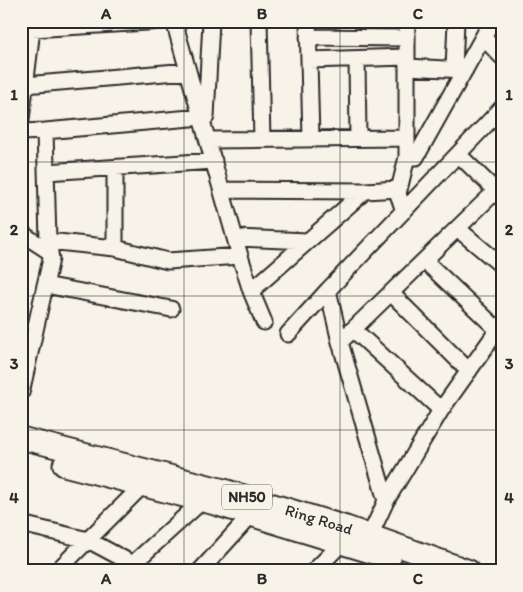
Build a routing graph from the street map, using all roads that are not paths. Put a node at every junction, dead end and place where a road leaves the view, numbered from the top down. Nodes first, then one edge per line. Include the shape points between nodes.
1 (164, 21) edge
2 (174, 21) edge
3 (211, 21) edge
4 (258, 21) edge
5 (308, 21) edge
6 (407, 21) edge
7 (456, 21) edge
8 (492, 21) edge
9 (27, 29) edge
10 (308, 37) junction
11 (483, 37) junction
12 (407, 38) junction
13 (502, 57) edge
14 (357, 59) junction
15 (309, 60) junction
16 (407, 62) junction
17 (459, 69) junction
18 (188, 70) junction
19 (25, 85) junction
20 (502, 108) edge
21 (21, 120) edge
22 (205, 129) junction
23 (45, 131) junction
24 (21, 132) edge
25 (358, 138) junction
26 (407, 138) junction
27 (262, 139) junction
28 (311, 139) junction
29 (458, 154) junction
30 (407, 157) junction
31 (214, 162) junction
32 (115, 168) junction
33 (46, 172) junction
34 (399, 189) junction
35 (222, 190) junction
36 (366, 191) junction
37 (500, 191) edge
38 (404, 211) junction
39 (458, 229) junction
40 (21, 232) edge
41 (236, 238) junction
42 (308, 241) junction
43 (49, 246) junction
44 (115, 248) junction
45 (240, 256) junction
46 (425, 261) junction
47 (502, 266) edge
48 (45, 285) junction
49 (328, 290) junction
50 (251, 291) junction
51 (391, 293) junction
52 (170, 309) dead end
53 (264, 322) dead end
54 (500, 327) edge
55 (354, 330) junction
56 (288, 334) dead end
57 (340, 342) junction
58 (469, 370) junction
59 (21, 393) edge
60 (441, 410) junction
61 (21, 438) edge
62 (21, 454) edge
63 (143, 485) junction
64 (202, 501) junction
65 (386, 501) junction
66 (251, 515) junction
67 (21, 524) edge
68 (88, 540) junction
69 (357, 540) junction
70 (129, 567) edge
71 (57, 571) edge
72 (200, 571) edge
73 (314, 571) edge
74 (425, 571) edge
75 (468, 571) edge

1 - 9 street
2 - 18 street
3 - 22 street
4 - 27 street
5 - 10 street
6 - 12 street
7 - 17 street
8 - 11 street
9 - 19 street
10 - 12 street
10 - 15 street
11 - 13 street
11 - 17 street
12 - 16 street
14 - 15 street
14 - 16 street
14 - 25 street
15 - 28 street
16 - 17 street
16 - 26 street
17 - 30 street via 416,156
18 - 19 street
18 - 22 street
19 - 21 street
20 - 29 street
22 - 23 street
22 - 27 street
22 - 31 street
23 - 24 street
23 - 33 street
25 - 26 street
25 - 28 street
26 - 30 street
27 - 28 street
29 - 37 street
29 - 38 street
30 - 34 street
31 - 32 street
31 - 35 street
32 - 33 street
32 - 44 street
33 - 43 street
34 - 36 street
34 - 38 street
35 - 36 street
35 - 41 street
36 - 42 street
37 - 39 street
38 - 49 street
39 - 46 street
39 - 47 street
40 - 43 street
41 - 42 street
41 - 45 street
42 - 50 street
43 - 44 street
43 - 48 street
44 - 45 street via 168,261
45 - 50 street
46 - 51 street
46 - 54 street
48 - 52 street
48 - 59 street
49 - 56 street
49 - 57 street
50 - 53 street
51 - 55 street
51 - 58 street
54 - 58 street
55 - 57 street
55 - 60 street
57 - 65 street
58 - 60 street
60 - 65 street
61 - 69 highway, Ring Road / NH50 via 224,490
62 - 63 highway, Ring Road / NH50
63 - 64 highway, Ring Road / NH50
63 - 68 street
64 - 66 highway, Ring Road / NH50
64 - 70 street
65 - 69 street
66 - 69 highway, Ring Road / NH50
66 - 72 street
67 - 68 street
68 - 70 street
68 - 71 street
69 - 73 street
69 - 74 highway, Ring Road / NH50
69 - 75 highway, Ring Road / NH50

